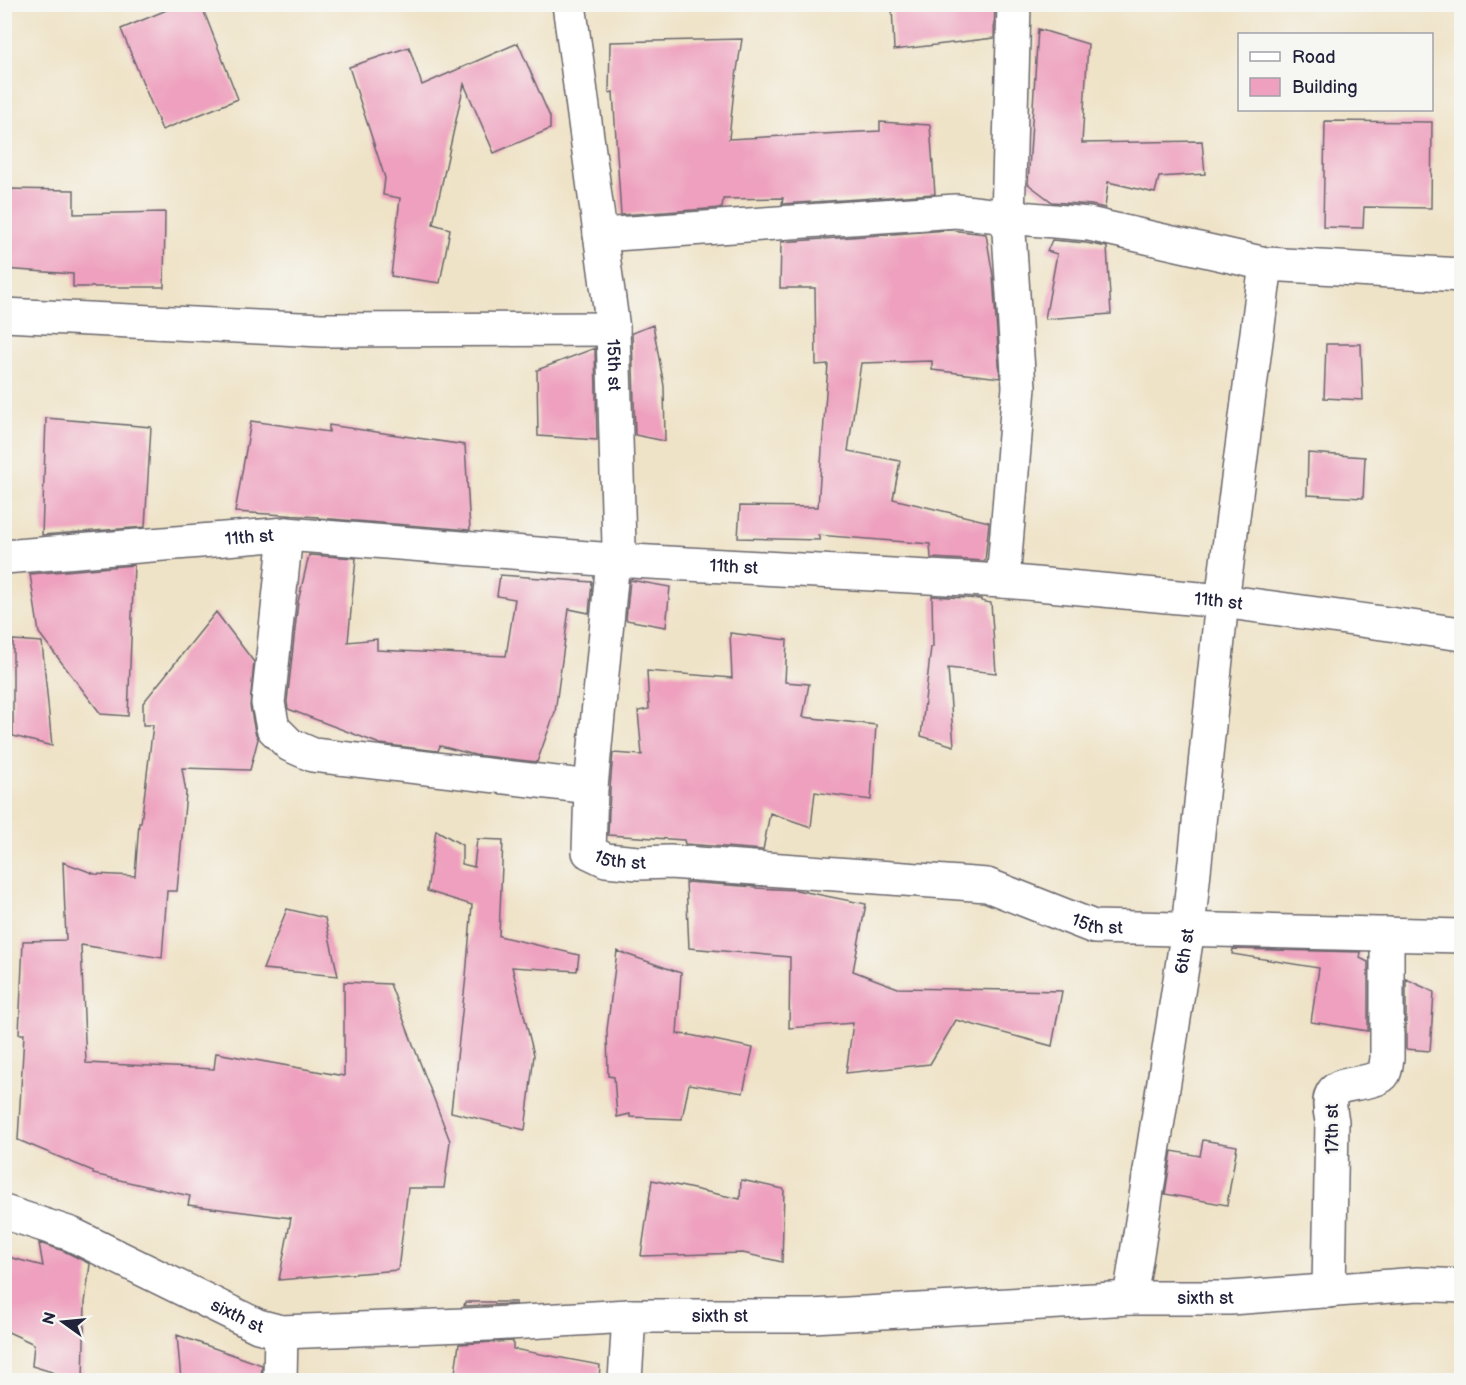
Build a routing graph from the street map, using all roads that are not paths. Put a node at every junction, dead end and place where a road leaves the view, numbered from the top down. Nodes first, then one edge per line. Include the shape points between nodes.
1 (568, 4) edge
2 (1014, 5) edge
3 (1008, 218) junction
4 (600, 235) junction
5 (1266, 264) junction
6 (1461, 275) edge
7 (4, 315) edge
8 (613, 329) junction
9 (286, 534) junction
10 (4, 557) edge
11 (613, 560) junction
12 (1004, 581) junction
13 (1222, 601) junction
14 (1461, 634) edge
15 (591, 787) junction
16 (1188, 929) junction
17 (1387, 934) junction
18 (1461, 936) edge
19 (4, 1212) edge
20 (1461, 1286) edge
21 (1329, 1290) junction
22 (1130, 1298) junction
23 (628, 1316) junction
24 (281, 1332) junction
25 (280, 1380) edge
26 (625, 1380) edge

1 - 4 street, 15th st
2 - 3 street
3 - 4 street via 956,211
3 - 5 street via 1089,224
3 - 12 street via 1018,387
4 - 8 street, 15th st
5 - 6 street
5 - 13 street, 6th st
7 - 8 street via 322,330
8 - 11 street, 15th st via 619,546
9 - 10 street, 11th st
9 - 11 street, 11th st
9 - 15 street via 268,703 273,728 290,745 313,755
11 - 12 street, 11th st
11 - 15 street, 15th st
12 - 13 street, 11th st
13 - 14 street, 11th st
13 - 16 street, 6th st
15 - 16 street, 15th st via 589,852 606,860 987,885 1094,927
16 - 17 street, 15th st
16 - 22 street, 6th st
17 - 18 street, 15th st
17 - 21 street, 17th st via 1384,1073 1337,1088 1329,1106
19 - 24 street, sixth st via 71,1234 258,1326
20 - 21 street, sixth st via 1418,1284
21 - 22 street, sixth st via 1230,1298
22 - 23 street, sixth st via 812,1316
23 - 24 street, sixth st
23 - 26 street
24 - 25 street

